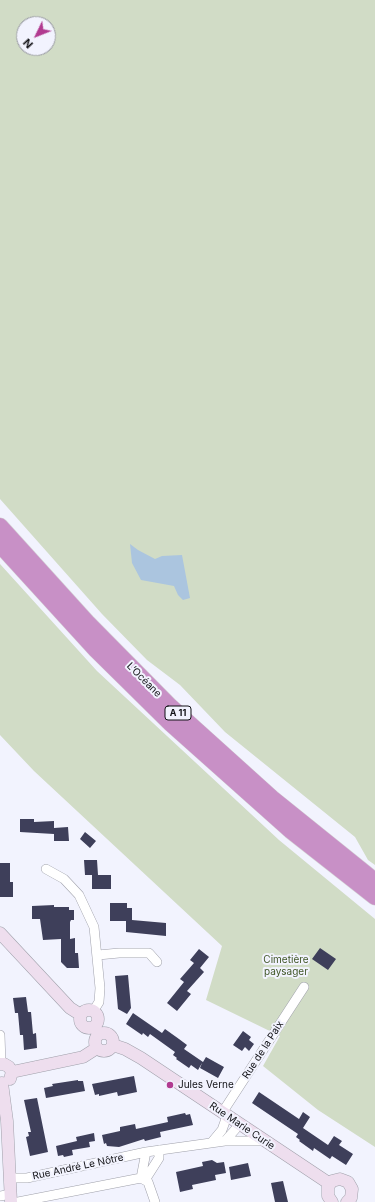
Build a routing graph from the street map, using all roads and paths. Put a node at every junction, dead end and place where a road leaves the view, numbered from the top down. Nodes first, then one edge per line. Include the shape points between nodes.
1 (0, 526) edge
2 (0, 545) edge
3 (46, 869) dead end
4 (375, 881) edge
5 (375, 898) edge
6 (0, 934) edge
7 (98, 956) junction
8 (158, 962) dead end
9 (304, 987) dead end
10 (81, 1015) junction
11 (96, 1016) junction
12 (87, 1028) junction
13 (107, 1033) junction
14 (0, 1035) edge
15 (96, 1044) junction
16 (113, 1045) junction
17 (1, 1064) edge
18 (12, 1072) junction
19 (1, 1083) edge
20 (225, 1114) junction
21 (240, 1124) junction
22 (225, 1141) junction
23 (265, 1141) junction
24 (212, 1142) junction
25 (159, 1150) junction
26 (146, 1152) junction
27 (10, 1178) junction
28 (143, 1179) junction
29 (330, 1184) junction
30 (10, 1198) edge
31 (352, 1201) edge
32 (155, 1202) edge
33 (332, 1202) edge

1 - 4 highway, L’Océane / A 11 via 87,622 170,706 278,803
2 - 5 highway, L’Océane / A 11 via 96,650 171,724 279,821
3 - 7 street via 64,879 79,895 94,927
6 - 10 main road via 70,1008
7 - 8 street via 149,953
7 - 11 street via 100,995
9 - 20 street, Rue de la Paix
10 - 11 main road via 88,1009
10 - 12 main road via 81,1023
11 - 12 main road via 95,1026
11 - 13 main road
12 - 15 main road
13 - 15 main road via 100,1033
13 - 16 main road via 113,1039
14 - 17 street
15 - 16 main road via 106,1050
15 - 18 main road via 83,1057
16 - 20 main road, Rue Marie Curie via 141,1058
17 - 18 main road via 7,1065
18 - 19 main road via 9,1080
19 - 27 main road via 7,1121
20 - 21 main road, Rue Marie Curie
20 - 24 street via 222,1130
21 - 22 street
21 - 23 main road, Rue Marie Curie
22 - 23 street, Rue André Le Nôtre
22 - 24 street, Rue André Le Nôtre
23 - 29 main road, Rue Marie Curie
24 - 25 street, Rue André Le Nôtre
25 - 26 street, Rue André Le Nôtre
25 - 28 street via 159,1158 151,1173
26 - 27 street, Rue André Le Nôtre via 26,1178
26 - 28 street
27 - 30 main road
28 - 30 street
28 - 32 street via 148,1182
29 - 31 main road via 340,1179 348,1182 352,1189
29 - 33 main road via 327,1192

